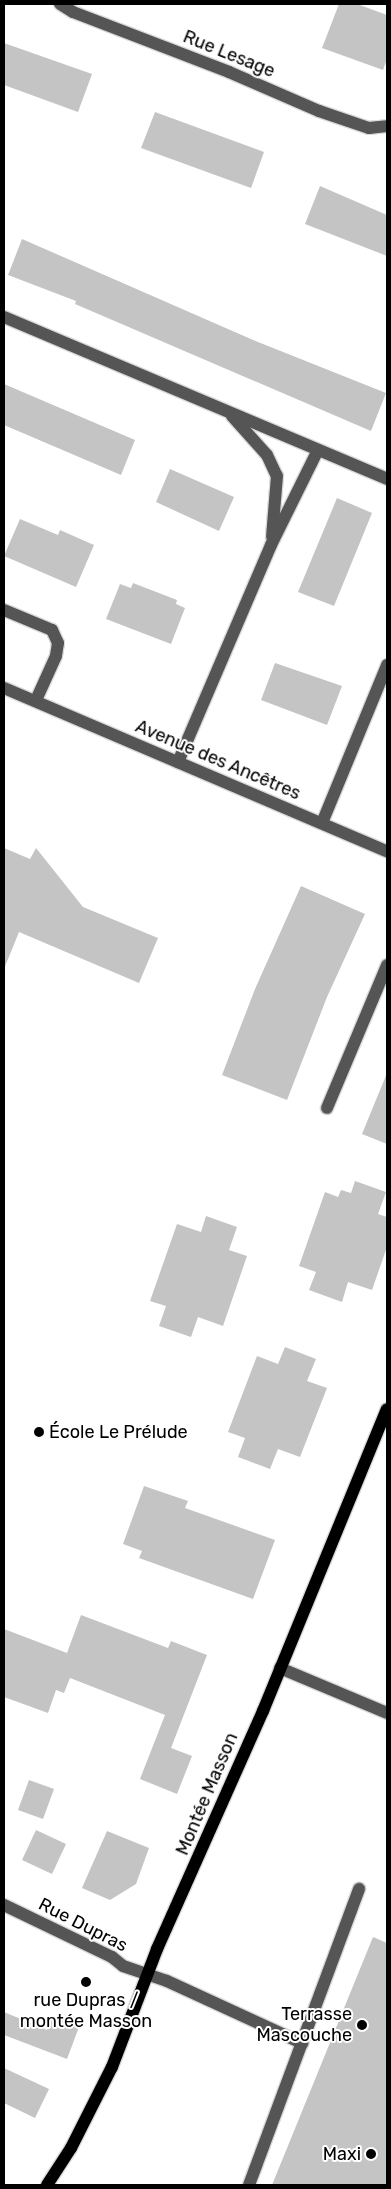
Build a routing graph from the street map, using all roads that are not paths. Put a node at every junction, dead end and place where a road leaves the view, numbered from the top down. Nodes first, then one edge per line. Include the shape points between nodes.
1 (60, 4) edge
2 (387, 126) edge
3 (4, 317) edge
4 (230, 414) junction
5 (318, 450) junction
6 (387, 479) edge
7 (271, 545) junction
8 (4, 610) edge
9 (387, 665) edge
10 (4, 688) edge
11 (36, 700) junction
12 (178, 762) junction
13 (322, 823) junction
14 (387, 851) edge
15 (387, 965) edge
16 (327, 1108) dead end
17 (387, 1409) edge
18 (384, 1427) edge
19 (280, 1668) junction
20 (387, 1713) edge
21 (359, 1889) dead end
22 (4, 1905) edge
23 (146, 1975) junction
24 (302, 2043) junction
25 (47, 2185) edge
26 (248, 2185) edge

1 - 2 street, Rue Lesage via 319,111 369,128
3 - 4 street
4 - 5 street
4 - 7 street via 267,455 277,476
5 - 6 street
5 - 7 street
7 - 12 street
8 - 11 street via 52,630 58,643 56,656
9 - 13 street
10 - 11 street, Avenue des Ancêtres
11 - 12 street, Avenue des Ancêtres
12 - 13 street, Avenue des Ancêtres
13 - 14 street, Avenue des Ancêtres
15 - 16 street
17 - 18 main road, Montée Masson
18 - 19 main road, Montée Masson
19 - 20 street
19 - 23 main road, Montée Masson
21 - 24 street
22 - 23 street, Rue Dupras
23 - 24 street, Rue Dupras via 167,1980
23 - 25 main road, Montée Masson via 112,2067 71,2148
24 - 26 street

